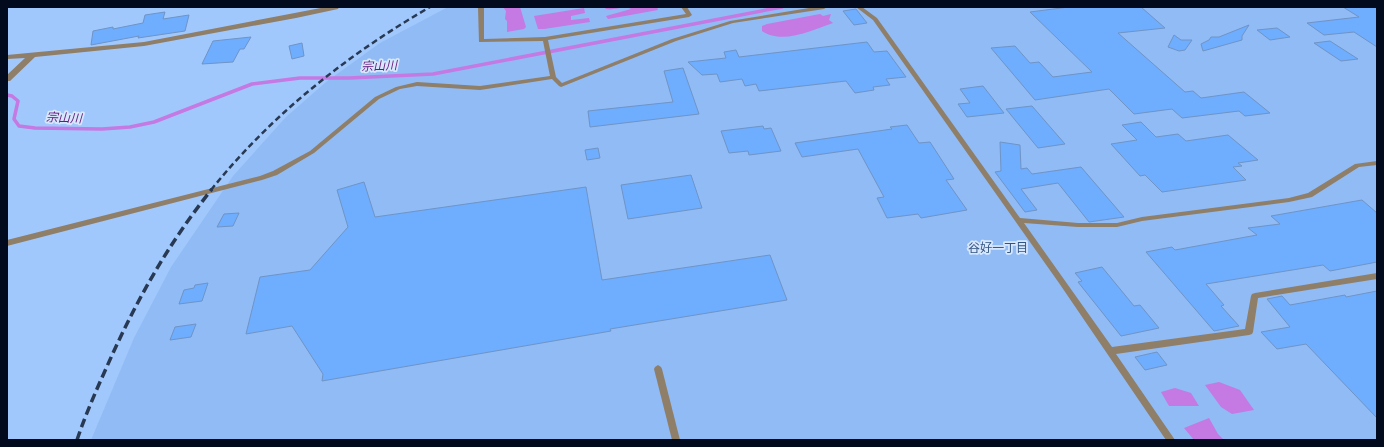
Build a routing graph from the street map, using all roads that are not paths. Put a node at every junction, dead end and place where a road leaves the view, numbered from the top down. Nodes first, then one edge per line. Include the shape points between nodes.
1 (335, 7) edge
2 (481, 7) edge
3 (684, 7) edge
4 (824, 7) edge
5 (860, 7) edge
6 (545, 39) junction
7 (32, 54) junction
8 (7, 57) edge
9 (553, 77) junction
10 (7, 79) edge
11 (1374, 163) edge
12 (1377, 169) edge
13 (1019, 220) junction
14 (7, 243) edge
15 (1377, 276) edge
16 (1111, 351) junction
17 (658, 369) dead end
18 (676, 440) edge
19 (1171, 440) edge

1 - 7 street via 144,44
2 - 6 lane via 482,41
3 - 6 lane via 689,15
4 - 9 lane via 732,22 674,40 561,85
5 - 13 lane via 875,20
6 - 9 lane
7 - 8 street
7 - 10 street
9 - 14 lane via 480,88 417,84 398,88 377,98 312,152 275,173
11 - 12 lane
11 - 13 lane via 1357,165 1310,195 1289,200 1142,219 1117,225
13 - 16 lane
15 - 16 lane via 1254,296 1249,332
16 - 19 lane
17 - 18 lane

